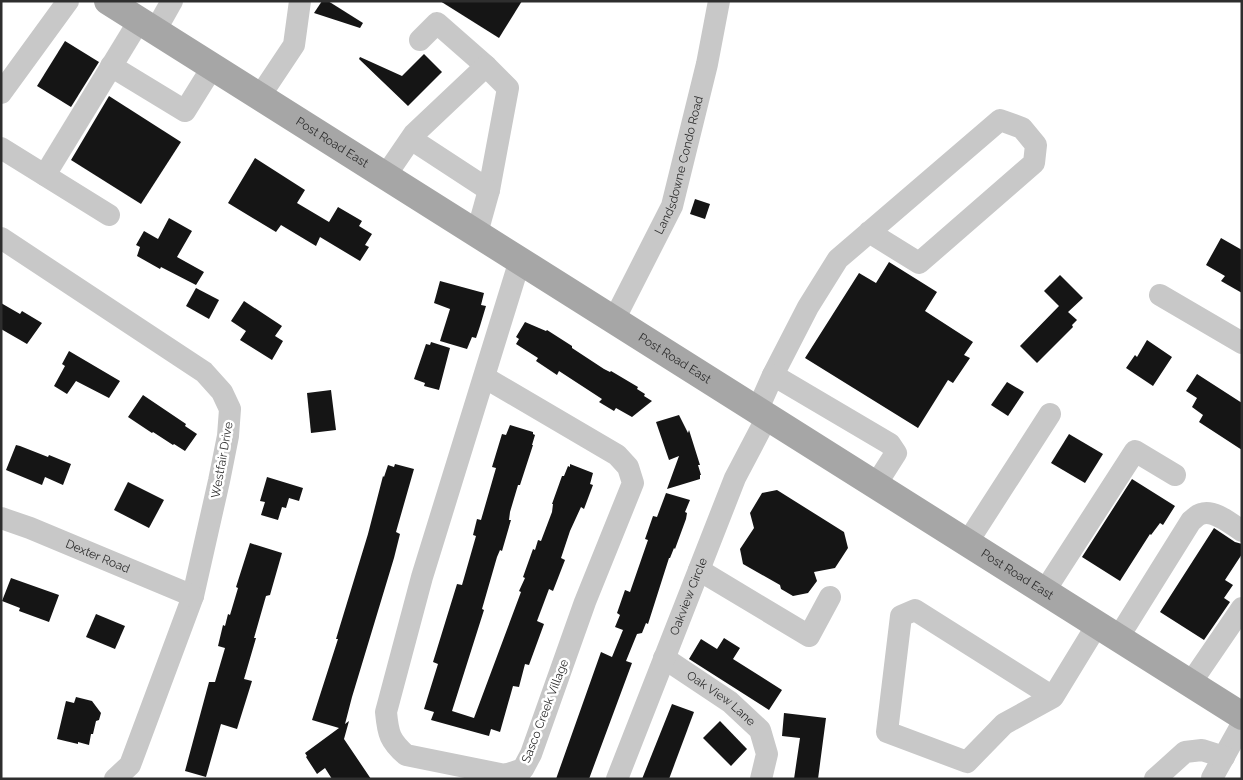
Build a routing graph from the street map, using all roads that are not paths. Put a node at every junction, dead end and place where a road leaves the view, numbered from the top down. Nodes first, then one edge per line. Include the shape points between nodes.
1 (68, 1) edge
2 (108, 1) edge
3 (172, 1) edge
4 (300, 1) edge
5 (718, 1) edge
6 (147, 26) junction
7 (420, 40) dead end
8 (111, 66) junction
9 (213, 66) junction
10 (486, 66) junction
11 (1, 93) edge
12 (260, 96) junction
13 (411, 140) junction
14 (1, 148) edge
15 (45, 175) junction
16 (386, 175) junction
17 (489, 190) junction
18 (108, 215) dead end
19 (869, 232) junction
20 (477, 233) junction
21 (1, 238) edge
22 (520, 260) junction
23 (1160, 294) dead end
24 (614, 320) junction
25 (1242, 343) edge
26 (773, 375) junction
27 (484, 377) junction
28 (762, 414) junction
29 (1050, 414) dead end
30 (1175, 475) dead end
31 (876, 486) junction
32 (1, 518) edge
33 (1242, 531) edge
34 (967, 543) junction
35 (699, 570) junction
36 (1044, 592) junction
37 (192, 596) junction
38 (830, 597) dead end
39 (1242, 608) edge
40 (1108, 632) junction
41 (664, 658) junction
42 (1190, 684) junction
43 (1053, 696) junction
44 (1242, 716) edge
45 (1242, 724) edge
46 (1224, 757) junction
47 (1212, 778) edge
48 (115, 779) edge
49 (617, 779) edge
50 (761, 779) edge
51 (1155, 779) edge

1 - 11 street
2 - 6 main road, Post Road East
3 - 6 street
4 - 12 street via 294,45
5 - 24 street, Landsdowne Condo Road via 672,206
6 - 8 street
6 - 9 main road, Post Road East
7 - 10 street via 437,23
8 - 9 street via 185,110
8 - 15 street
9 - 12 main road, Post Road East
10 - 13 street
10 - 17 street via 508,88
12 - 16 main road, Post Road East
13 - 16 street
13 - 17 street
14 - 15 street
15 - 18 street
16 - 20 main road, Post Road East
17 - 20 street
19 - 19 street, Oakview Circle via 1000,120 1022,128 1036,145 1034,163 919,263
19 - 26 street, Oakview Circle via 838,259 808,307
20 - 22 main road, Post Road East
21 - 37 street, Westfair Drive via 204,372 222,392 230,409 228,436
22 - 24 main road, Post Road East
22 - 27 street, Sasco Creek Village
23 - 25 street
24 - 28 main road, Post Road East
26 - 28 street, Oakview Circle
26 - 31 street via 890,444 896,453
27 - 27 street, Sasco Creek Village via 422,577 386,712 387,731 406,756 504,775 522,769 531,754 585,602 633,482 628,467 617,455
28 - 31 main road, Post Road East
28 - 35 street, Oakview Circle
29 - 34 street
30 - 36 street via 1135,451
31 - 34 main road, Post Road East
32 - 37 street, Dexter Road
33 - 40 street via 1219,516 1200,514
34 - 36 main road, Post Road East
35 - 38 street via 809,636
35 - 41 street, Oakview Circle
36 - 40 main road, Post Road East
37 - 48 street, Westfair Drive via 130,765
39 - 42 street
40 - 42 main road, Post Road East
40 - 43 street
41 - 49 street, Oakview Circle
41 - 50 street, Oak View Lane via 730,702 760,730 767,754
42 - 44 main road, Post Road East
43 - 43 street via 916,610 901,616 887,732 967,762 1004,724
45 - 46 street
46 - 47 street
46 - 51 street via 1202,750 1185,752

